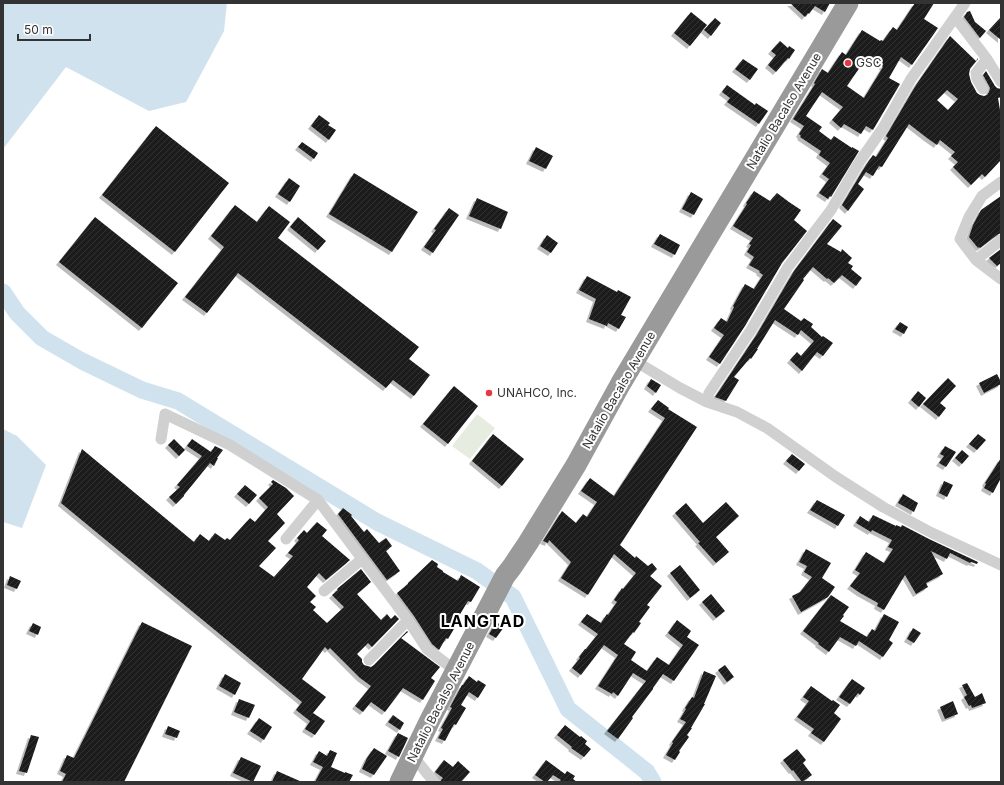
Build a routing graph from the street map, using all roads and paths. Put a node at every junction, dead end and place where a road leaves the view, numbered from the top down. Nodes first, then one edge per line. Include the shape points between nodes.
1 (848, 3) edge
2 (965, 3) edge
3 (955, 17) junction
4 (987, 59) junction
5 (1001, 82) edge
6 (983, 89) dead end
7 (1001, 182) edge
8 (1001, 240) edge
9 (976, 260) junction
10 (1001, 279) edge
11 (634, 361) junction
12 (707, 402) junction
13 (161, 439) dead end
14 (318, 500) junction
15 (286, 539) dead end
16 (362, 559) junction
17 (1001, 565) edge
18 (324, 591) dead end
19 (408, 620) junction
20 (369, 660) dead end
21 (456, 671) junction
22 (413, 756) junction
23 (400, 782) edge
24 (434, 782) edge

1 - 11 highway, Natalio Bacalso Avenue
2 - 3 street
3 - 4 street
3 - 12 street via 911,79 831,210 788,267 751,330 709,393
4 - 5 street
4 - 6 street via 976,73
7 - 9 street via 982,196 960,239
8 - 9 street
9 - 10 street
11 - 12 street
11 - 21 highway, Natalio Bacalso Avenue via 568,478 505,576
12 - 17 street via 738,412 767,428 883,507
13 - 14 street via 165,414 230,445
14 - 15 street
14 - 16 street
16 - 18 street
16 - 19 street
19 - 20 street
19 - 21 street via 427,649
21 - 22 highway, Natalio Bacalso Avenue
22 - 23 highway, Natalio Bacalso Avenue
22 - 24 street

